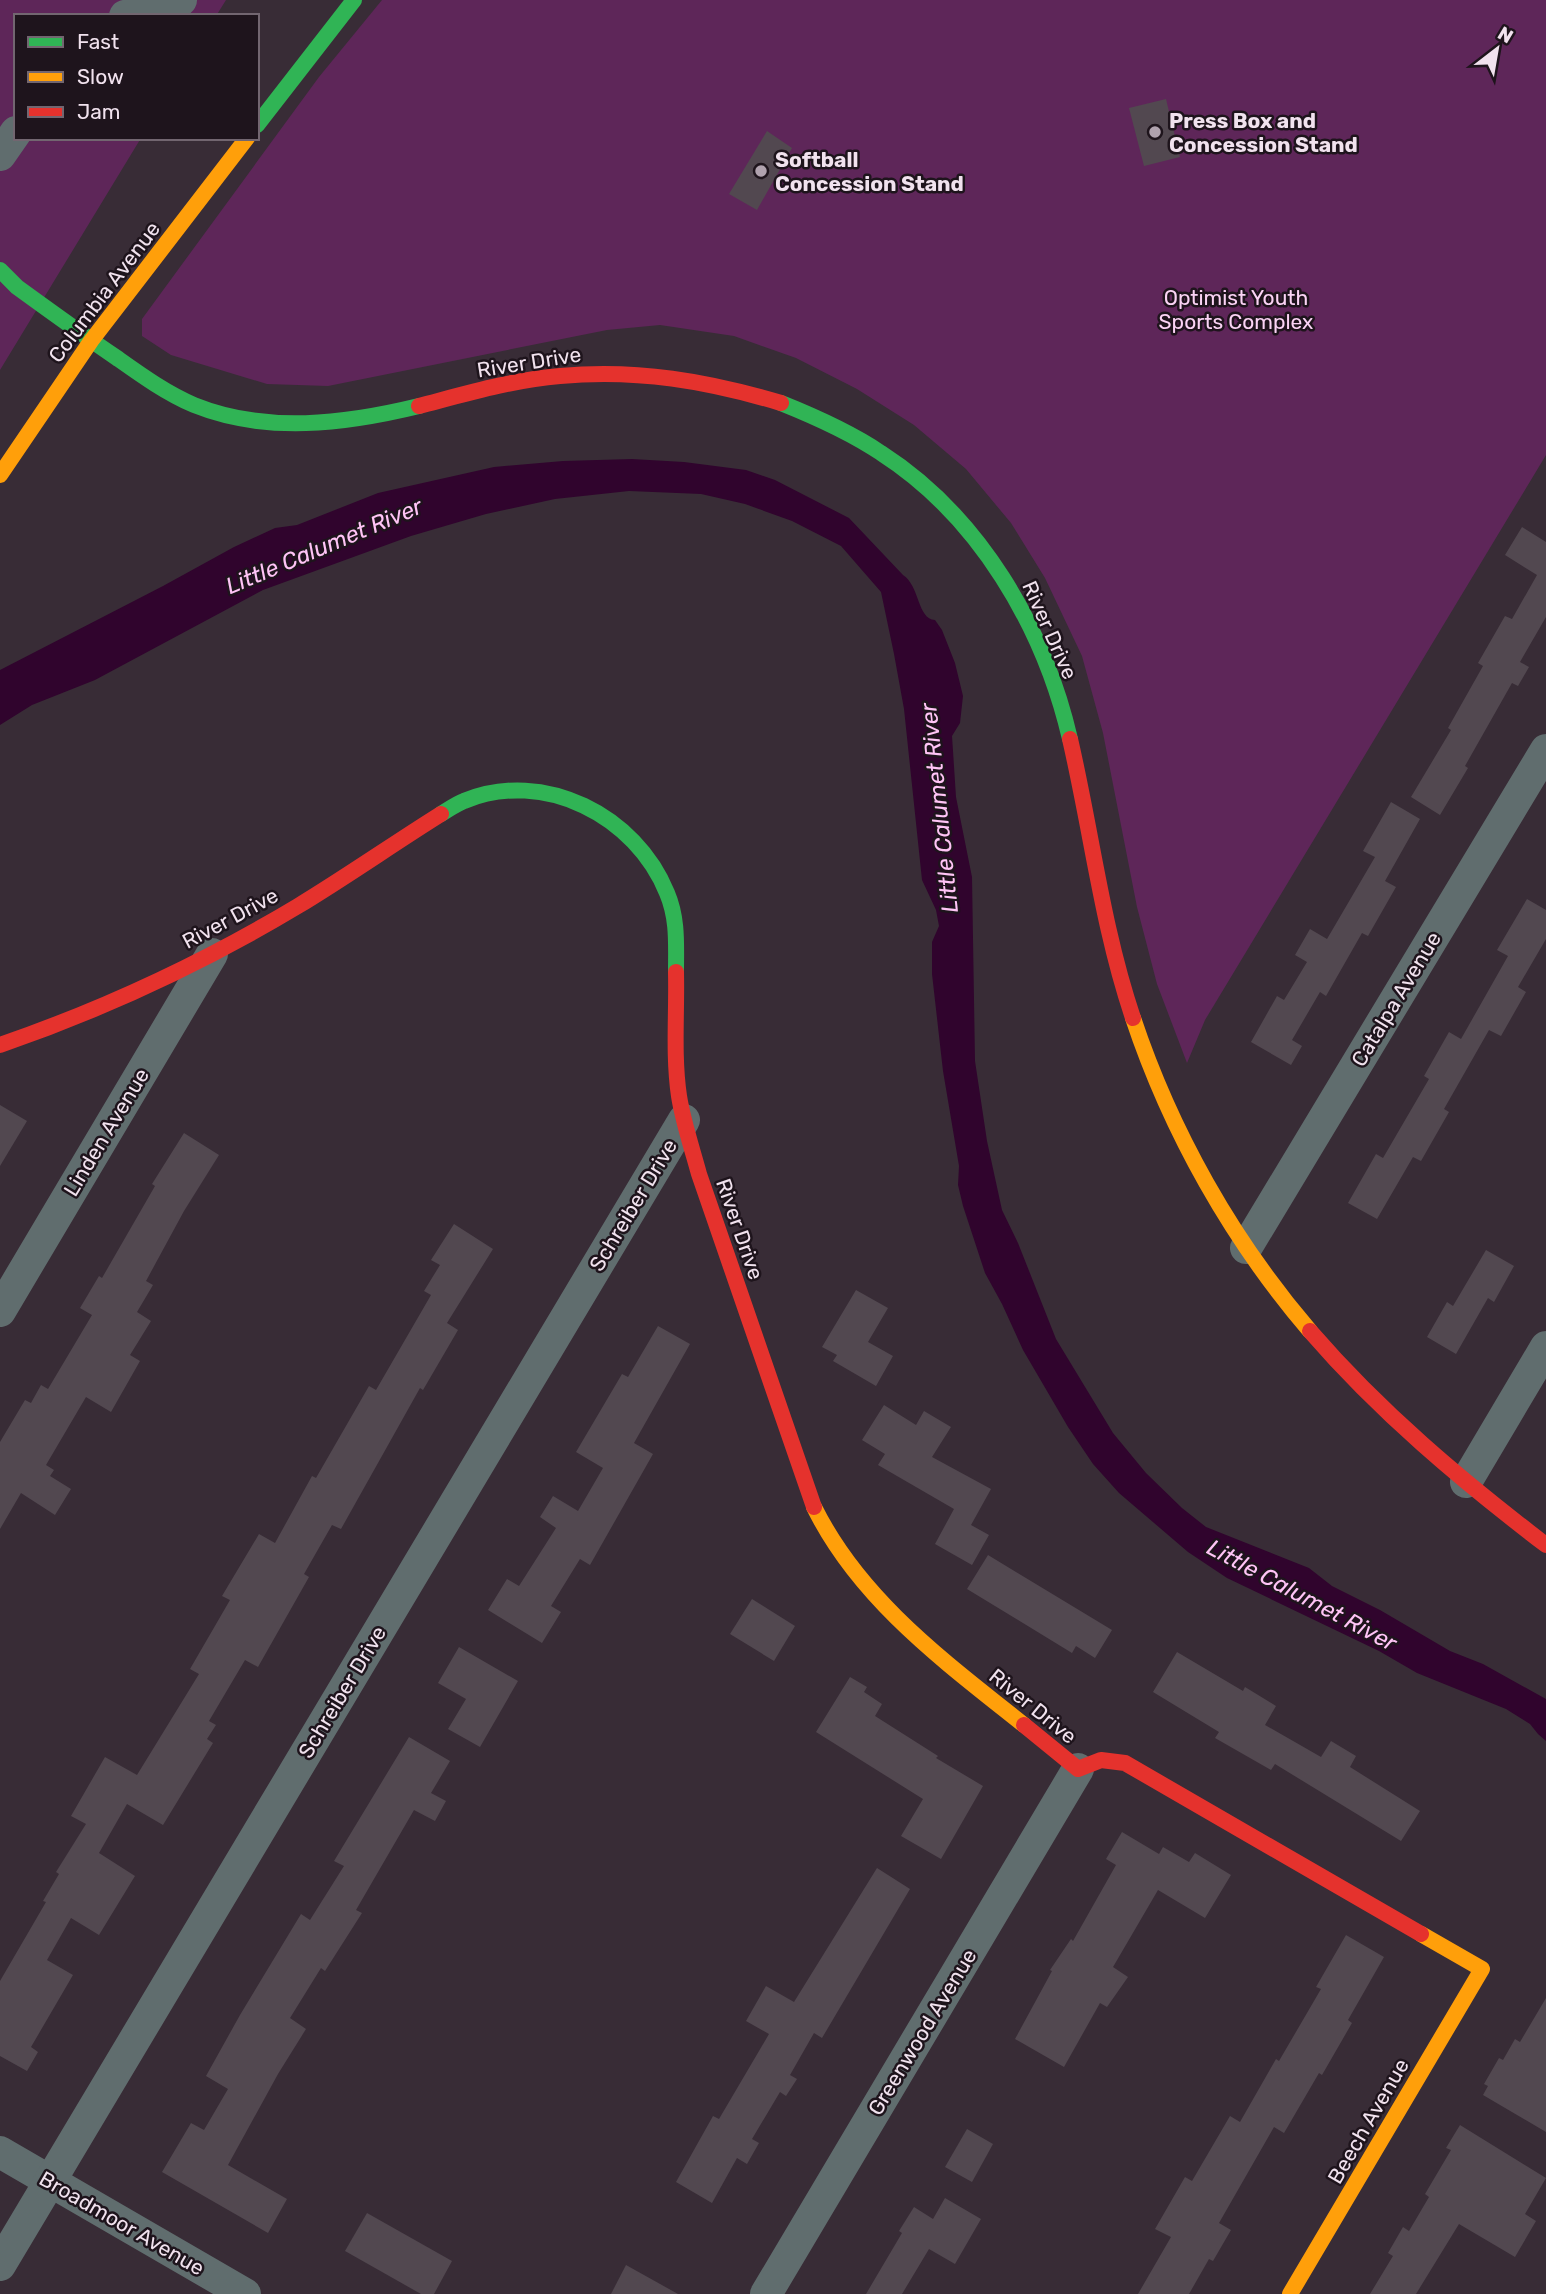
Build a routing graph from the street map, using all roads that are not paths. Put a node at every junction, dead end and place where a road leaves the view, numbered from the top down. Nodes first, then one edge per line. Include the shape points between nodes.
1 (181, 0) edge
2 (354, 0) edge
3 (132, 14) edge
4 (259, 122) edge
5 (14, 135) edge
6 (245, 140) edge
7 (0, 155) edge
8 (0, 270) edge
9 (91, 341) junction
10 (0, 475) edge
11 (1546, 750) edge
12 (212, 954) junction
13 (0, 1045) edge
14 (684, 1119) junction
15 (1246, 1248) junction
16 (0, 1311) edge
17 (1546, 1347) edge
18 (1466, 1482) junction
19 (1546, 1545) edge
20 (1078, 1769) junction
21 (1482, 1969) joint
22 (0, 2152) edge
23 (50, 2182) junction
24 (0, 2265) edge
25 (245, 2294) edge
26 (766, 2294) edge
27 (1290, 2294) edge

1 - 3 street
2 - 4 street
5 - 7 street
6 - 9 street, Columbia Avenue
8 - 9 street, River Drive
9 - 10 street, Columbia Avenue
9 - 15 street, River Drive via 153,384 205,409 261,421 313,424 375,415 510,383 561,376 660,375 751,394 802,411 897,463 957,517 982,548 1006,582 1039,650 1066,723 1107,926 1134,1021 1175,1123
11 - 15 street, Catalpa Avenue
12 - 13 street, River Drive via 59,1026
12 - 14 street, River Drive via 464,801 519,791 578,801 631,835 667,890 676,922 678,1085
12 - 16 street, Linden Avenue
14 - 20 street, River Drive via 805,1482 829,1539 894,1618
14 - 23 street, Schreiber Drive
15 - 18 street, River Drive via 1345,1369
17 - 18 street
18 - 19 street, River Drive
20 - 21 street, River Drive via 1108,1758 1125,1763
20 - 26 street, Greenwood Avenue
21 - 27 street, Beech Avenue
22 - 23 street, Broadmoor Avenue
23 - 24 street, Schreiber Drive
23 - 25 street, Broadmoor Avenue

